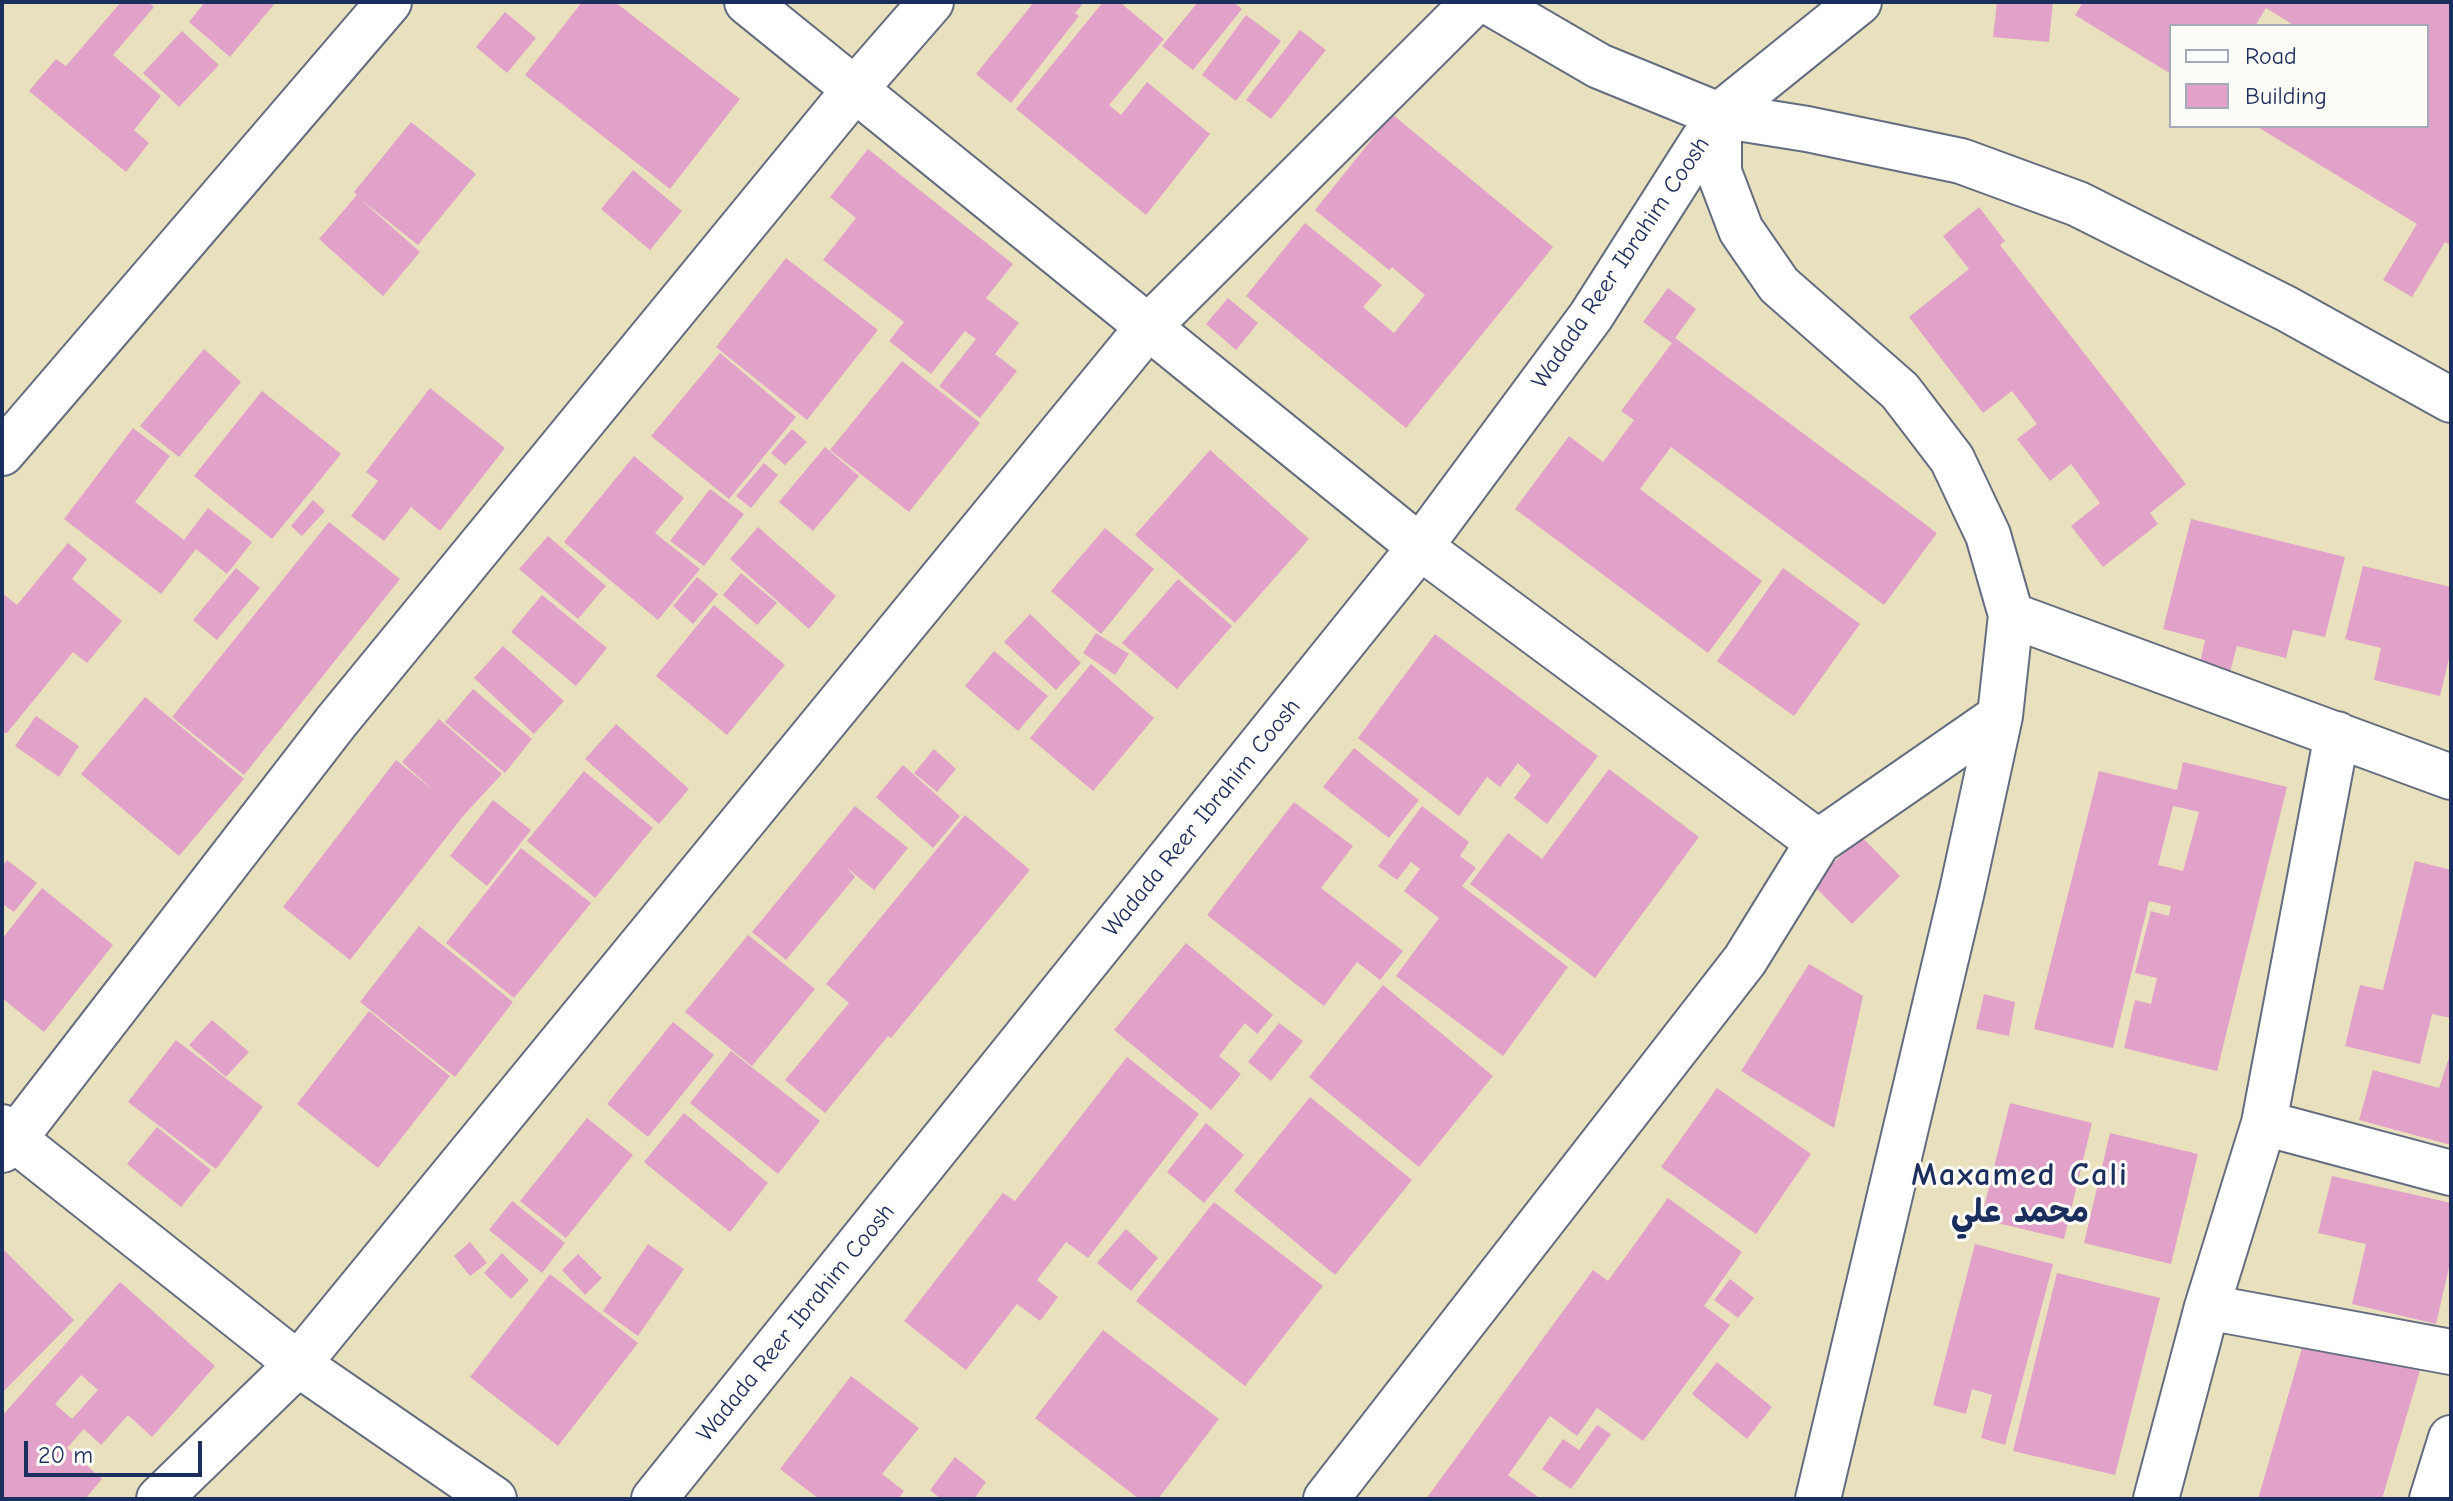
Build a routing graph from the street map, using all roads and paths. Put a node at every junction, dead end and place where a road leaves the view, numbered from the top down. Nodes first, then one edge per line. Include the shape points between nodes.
1 (389, 2) edge
2 (747, 2) edge
3 (931, 2) edge
4 (1474, 2) edge
5 (1489, 2) edge
6 (1859, 2) edge
7 (856, 88) junction
8 (1719, 115) junction
9 (1148, 327) junction
10 (2451, 400) edge
11 (2, 453) edge
12 (1420, 547) junction
13 (2011, 615) junction
14 (2000, 716) junction
15 (2337, 734) junction
16 (2451, 777) edge
17 (1818, 842) junction
18 (2264, 1123) junction
19 (6, 1138) edge
20 (2451, 1173) edge
21 (2207, 1307) junction
22 (2451, 1352) edge
23 (298, 1364) junction
24 (2451, 1438) edge
25 (159, 1499) edge
26 (494, 1499) edge
27 (654, 1499) edge
28 (1326, 1499) edge
29 (1818, 1499) edge
30 (2156, 1499) edge
31 (2432, 1499) edge

1 - 11 street
2 - 7 street
3 - 7 street
4 - 9 street
5 - 8 street via 1599,66
6 - 8 street, Wadada Reer Ibrahim Coosh
7 - 9 street
7 - 19 street via 336,722
8 - 10 street via 1961,161 2078,204 2287,309
8 - 12 street, Wadada Reer Ibrahim Coosh via 1591,316
8 - 13 street via 1719,172 1741,230 1779,285 1900,391 1952,459 1988,535
9 - 12 street
9 - 23 street
12 - 17 street
12 - 27 street, Wadada Reer Ibrahim Coosh
13 - 14 street
13 - 15 street
14 - 17 street
14 - 29 street
15 - 16 street
15 - 18 street
17 - 28 street via 1745,960
18 - 20 street
18 - 21 street
19 - 23 street
21 - 22 street
21 - 30 street
23 - 25 street
23 - 26 street
24 - 31 street

